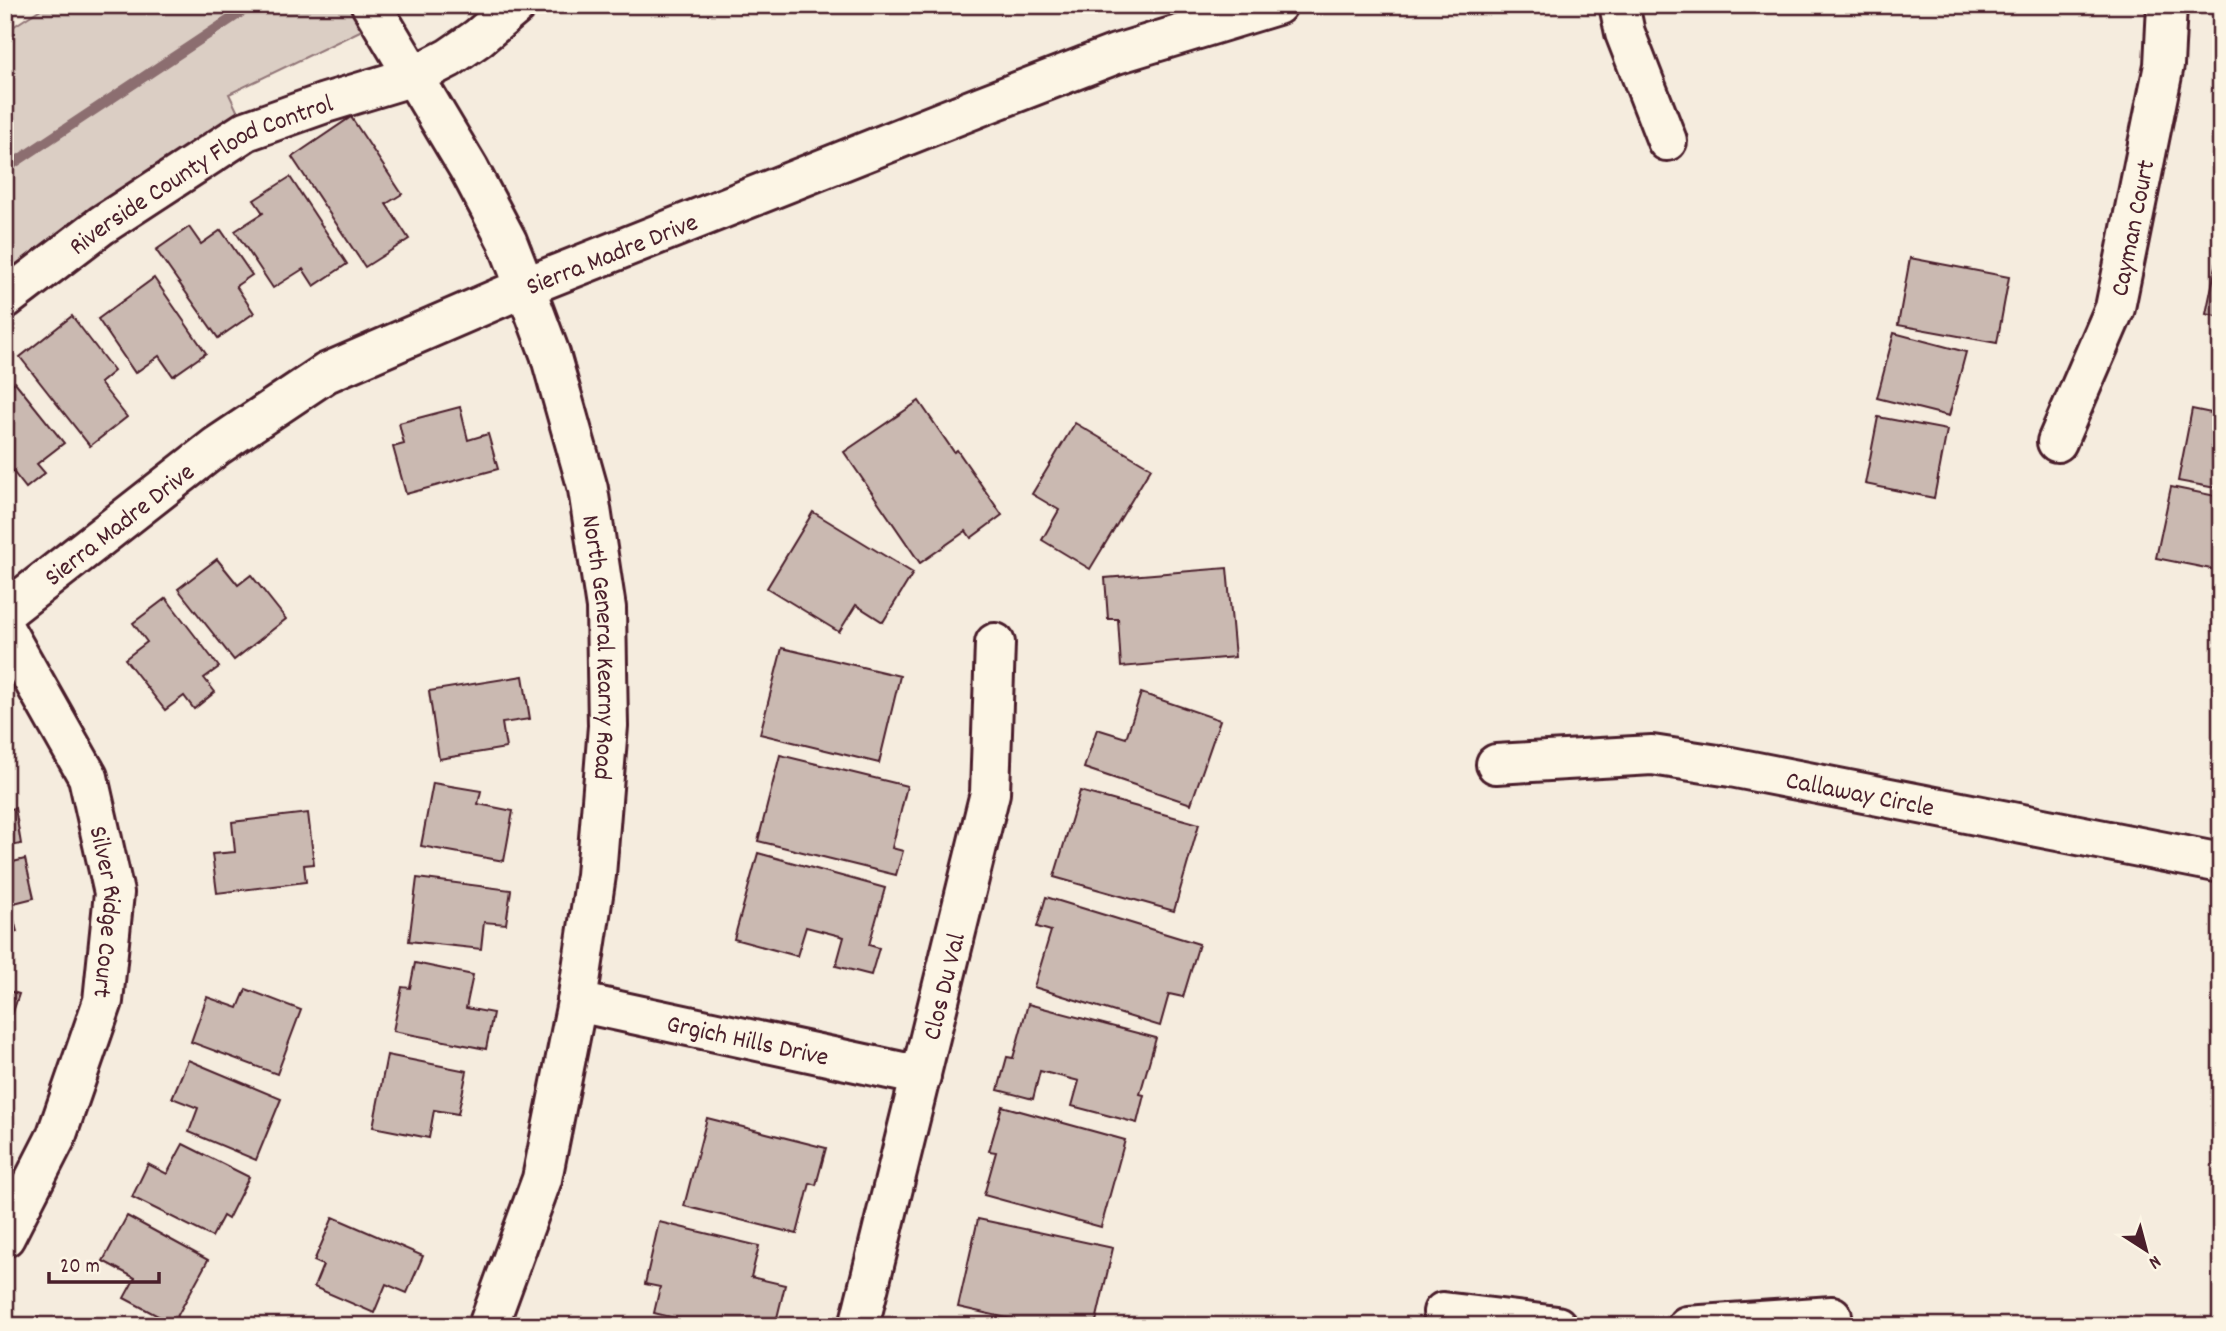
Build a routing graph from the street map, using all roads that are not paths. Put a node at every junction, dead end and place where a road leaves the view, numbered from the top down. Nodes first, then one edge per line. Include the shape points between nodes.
1 (371, 5) edge
2 (517, 5) edge
3 (1277, 5) edge
4 (1619, 5) edge
5 (2167, 5) edge
6 (409, 68) junction
7 (1667, 141) dead end
8 (525, 287) junction
9 (5, 299) edge
10 (2057, 442) dead end
11 (5, 612) edge
12 (5, 630) edge
13 (995, 643) dead end
14 (1496, 764) dead end
15 (2221, 863) edge
16 (577, 1002) junction
17 (921, 1076) junction
18 (5, 1237) edge
19 (1443, 1312) dead end
20 (488, 1326) edge
21 (859, 1326) edge
22 (1557, 1326) edge
23 (1687, 1326) edge
24 (1832, 1326) edge

1 - 6 street, North General Kearny Road
2 - 6 street, Riverside County Flood Control via 449,58
3 - 8 street, Sierra Madre Drive via 1116,54
4 - 7 street via 1625,33
5 - 10 street, Cayman Court via 2164,65 2115,308
6 - 8 street, North General Kearny Road via 469,169
6 - 9 street, Riverside County Flood Control via 246,131 102,225
8 - 11 street, Sierra Madre Drive via 326,373 217,446
8 - 16 street, North General Kearny Road via 550,354 588,489 606,608 608,726 596,875
12 - 18 street, Silver Ridge Court via 88,777 114,894 103,1001 57,1137
13 - 17 street, Clos Du Val via 990,793
14 - 15 street, Callaway Circle via 1652,755
16 - 17 street, Grgich Hills Drive
16 - 20 street, North General Kearny Road via 542,1179
17 - 21 street, Clos Du Val
19 - 22 street
23 - 24 street via 1832,1316

